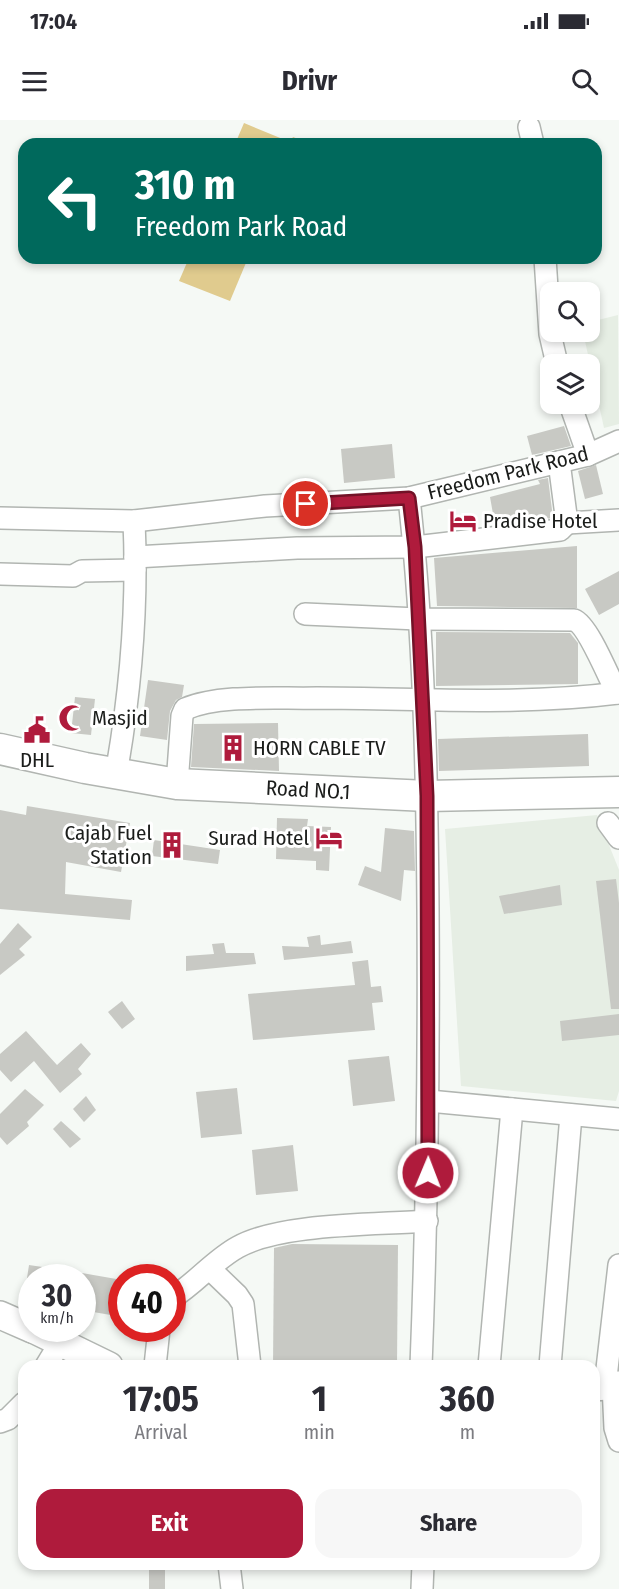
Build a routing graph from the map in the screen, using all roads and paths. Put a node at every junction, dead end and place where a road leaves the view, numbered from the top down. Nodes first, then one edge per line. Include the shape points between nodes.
1 (545, 264) edge
2 (555, 354) edge
3 (574, 414) edge
4 (619, 441) edge
5 (588, 455) junction
6 (559, 462) junction
7 (409, 498) junction
8 (0, 518) edge
9 (619, 520) edge
10 (134, 521) junction
11 (567, 523) junction
12 (415, 547) junction
13 (135, 563) junction
14 (0, 574) edge
15 (305, 614) dead end
16 (418, 619) junction
17 (618, 693) edge
18 (424, 698) junction
19 (0, 749) edge
20 (116, 774) junction
21 (177, 784) junction
22 (619, 792) edge
23 (427, 796) junction
24 (429, 1101) junction
25 (512, 1109) junction
26 (571, 1115) junction
27 (619, 1119) edge
28 (427, 1221) junction
29 (619, 1265) edge
30 (210, 1269) junction
31 (186, 1287) edge
32 (0, 1315) edge
33 (18, 1323) edge
34 (158, 1342) edge
35 (60, 1343) joint
36 (50, 1360) edge
37 (96, 1360) edge
38 (156, 1360) edge
39 (249, 1360) edge
40 (421, 1360) edge
41 (490, 1360) edge
42 (551, 1360) edge
43 (608, 1386) edge
44 (18, 1409) edge
45 (0, 1422) edge
46 (619, 1441) edge
47 (230, 1570) edge
48 (423, 1570) edge
49 (232, 1589) edge
50 (422, 1589) edge

1 - 2 street
3 - 5 street
4 - 5 street, Freedom Park Road
5 - 6 street, Freedom Park Road
6 - 7 street, Freedom Park Road
6 - 11 street
7 - 10 street, Freedom Park Road via 265,506
7 - 12 street
8 - 10 street, Freedom Park Road
9 - 11 street
10 - 13 street
11 - 12 street via 560,530
12 - 13 street via 297,548
12 - 16 street
13 - 14 street via 82,571 73,576
13 - 20 street via 131,679
15 - 16 street
16 - 17 street via 567,618 580,622
16 - 18 street
17 - 18 street via 516,701
18 - 21 street via 274,699 190,707 182,716
18 - 23 street
19 - 20 highway, Road NO.1
20 - 21 highway, Road NO.1
21 - 23 highway, Road NO.1
22 - 23 highway, Road NO.1
23 - 24 street
24 - 25 street
24 - 28 street
25 - 26 street
25 - 41 street
26 - 27 street
26 - 42 street
28 - 30 street via 285,1232 235,1248
28 - 40 street
29 - 43 street
30 - 31 street
30 - 39 street via 243,1304
32 - 33 main road
34 - 38 street
35 - 36 street
35 - 37 main road
43 - 46 street
44 - 45 street
47 - 49 street
48 - 50 street

